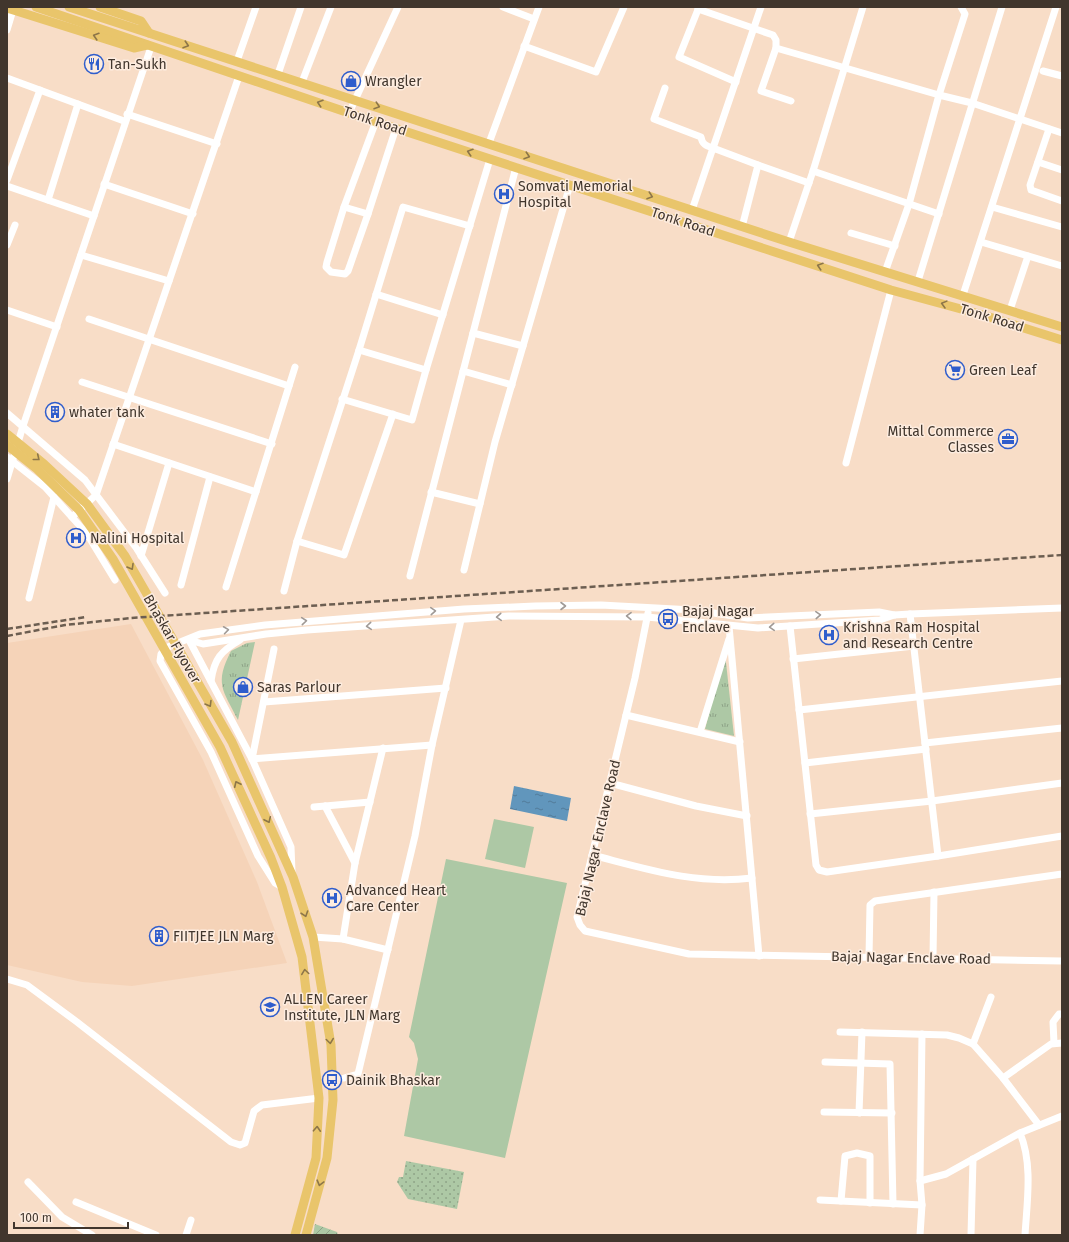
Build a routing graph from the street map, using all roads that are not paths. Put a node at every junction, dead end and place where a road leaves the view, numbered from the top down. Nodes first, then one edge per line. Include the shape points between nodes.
1 (36, 7) edge
2 (69, 7) edge
3 (100, 7) edge
4 (256, 7) edge
5 (301, 7) edge
6 (331, 7) edge
7 (398, 7) edge
8 (503, 7) edge
9 (539, 7) edge
10 (624, 7) edge
11 (761, 7) edge
12 (863, 7) edge
13 (961, 7) edge
14 (1002, 7) edge
15 (1056, 7) edge
16 (699, 8) edge
17 (10, 9) edge
18 (534, 19) junction
19 (7, 30) edge
20 (754, 30) junction
21 (149, 33) junction
22 (149, 46) junction
23 (524, 46) junction
24 (776, 48) junction
25 (237, 61) junction
26 (845, 68) junction
27 (1043, 71) dead end
28 (278, 74) junction
29 (239, 76) junction
30 (1062, 76) edge
31 (7, 78) edge
32 (302, 82) junction
33 (736, 82) junction
34 (665, 88) dead end
35 (40, 90) junction
36 (939, 95) junction
37 (355, 99) junction
38 (791, 101) dead end
39 (972, 103) junction
40 (78, 104) junction
41 (349, 113) junction
42 (126, 117) junction
43 (1021, 120) junction
44 (376, 121) junction
45 (396, 128) junction
46 (1049, 129) junction
47 (1062, 133) edge
48 (489, 143) junction
49 (217, 144) junction
50 (713, 148) junction
51 (490, 158) junction
52 (1038, 162) junction
53 (758, 165) junction
54 (516, 167) junction
55 (1062, 170) edge
56 (813, 171) junction
57 (7, 180) edge
58 (809, 183) junction
59 (104, 184) junction
60 (570, 185) junction
61 (7, 186) edge
62 (48, 200) junction
63 (1062, 201) edge
64 (909, 204) junction
65 (992, 206) junction
66 (344, 207) junction
67 (692, 210) junction
68 (193, 214) junction
69 (368, 214) junction
70 (939, 214) junction
71 (94, 216) junction
72 (15, 225) dead end
73 (470, 226) junction
74 (742, 226) junction
75 (1062, 227) edge
76 (851, 233) dead end
77 (789, 242) junction
78 (981, 242) junction
79 (7, 245) edge
80 (895, 246) junction
81 (81, 255) junction
82 (1028, 256) junction
83 (1062, 266) edge
84 (885, 272) junction
85 (169, 281) junction
86 (918, 281) junction
87 (891, 290) junction
88 (376, 294) junction
89 (963, 295) junction
90 (7, 310) edge
91 (1010, 310) junction
92 (443, 315) junction
93 (89, 319) dead end
94 (1062, 326) edge
95 (57, 327) junction
96 (473, 333) junction
97 (1060, 339) edge
98 (149, 340) junction
99 (523, 346) junction
100 (359, 350) junction
101 (295, 367) dead end
102 (426, 370) junction
103 (463, 371) junction
104 (82, 382) dead end
105 (512, 385) junction
106 (289, 386) junction
107 (130, 396) junction
108 (342, 399) junction
109 (7, 413) edge
110 (393, 414) junction
111 (23, 426) junction
112 (7, 434) edge
113 (113, 444) junction
114 (272, 444) junction
115 (7, 445) edge
116 (10, 459) edge
117 (169, 463) junction
118 (846, 463) dead end
119 (210, 477) junction
120 (7, 479) edge
121 (256, 492) junction
122 (431, 492) junction
123 (96, 494) junction
124 (54, 497) junction
125 (480, 504) junction
126 (72, 517) junction
127 (297, 541) junction
128 (140, 556) junction
129 (464, 570) dead end
130 (410, 576) dead end
131 (115, 580) dead end
132 (181, 585) dead end
133 (226, 587) dead end
134 (284, 591) dead end
135 (165, 593) dead end
136 (30, 598) dead end
137 (650, 608) junction
138 (1062, 608) edge
139 (910, 614) junction
140 (894, 615) junction
141 (647, 617) junction
142 (461, 620) junction
143 (729, 626) junction
144 (790, 626) junction
145 (730, 636) junction
146 (244, 638) junction
147 (189, 640) junction
148 (914, 646) junction
149 (274, 649) dead end
150 (794, 659) junction
151 (210, 681) junction
152 (1062, 681) edge
153 (446, 688) junction
154 (920, 697) junction
155 (264, 702) junction
156 (800, 710) junction
157 (626, 715) junction
158 (1062, 728) edge
159 (700, 732) junction
160 (740, 742) junction
161 (432, 744) junction
162 (926, 746) junction
163 (383, 748) junction
164 (252, 759) junction
165 (805, 763) junction
166 (610, 783) junction
167 (1062, 783) edge
168 (932, 801) junction
169 (370, 802) junction
170 (324, 806) junction
171 (314, 807) dead end
172 (810, 814) junction
173 (747, 816) junction
174 (1062, 836) edge
175 (592, 855) junction
176 (938, 856) junction
177 (356, 863) junction
178 (1062, 874) edge
179 (293, 877) junction
180 (752, 878) junction
181 (282, 887) junction
182 (934, 892) junction
183 (313, 937) junction
184 (343, 938) junction
185 (388, 950) junction
186 (759, 956) junction
187 (869, 957) junction
188 (933, 958) junction
189 (1062, 961) edge
190 (7, 979) edge
191 (991, 998) dead end
192 (1062, 1014) edge
193 (840, 1032) dead end
194 (862, 1032) junction
195 (922, 1034) junction
196 (1058, 1043) edge
197 (973, 1044) junction
198 (825, 1062) dead end
199 (860, 1063) junction
200 (344, 1078) dead end
201 (1003, 1078) junction
202 (319, 1098) junction
203 (824, 1112) dead end
204 (859, 1113) junction
205 (892, 1113) junction
206 (1062, 1116) edge
207 (1040, 1125) junction
208 (1020, 1133) junction
209 (316, 1158) junction
210 (327, 1158) junction
211 (973, 1159) junction
212 (920, 1181) junction
213 (28, 1182) dead end
214 (820, 1200) dead end
215 (841, 1201) junction
216 (76, 1202) dead end
217 (870, 1203) junction
218 (893, 1204) junction
219 (922, 1206) junction
220 (192, 1220) dead end
221 (92, 1235) edge
222 (156, 1235) edge
223 (186, 1235) edge
224 (296, 1235) edge
225 (306, 1235) edge
226 (920, 1235) edge
227 (972, 1235) edge
228 (1025, 1235) edge

1 - 22 main road, Tonk Road
2 - 21 main road, Tonk Road
3 - 21 main road via 141,21
4 - 25 street
5 - 28 street
6 - 32 street
7 - 37 street
8 - 18 street
9 - 18 street
10 - 23 street via 596,72
11 - 20 street
12 - 26 street
13 - 36 street via 965,14
14 - 39 street
15 - 43 street
16 - 20 street
16 - 33 street via 679,57
17 - 19 street
22 -> 17 main road via 134,48
18 - 23 street
20 - 24 street via 773,36
20 - 33 street
21 -> 25 main road, Tonk Road
22 - 29 main road, Tonk Road
22 - 42 street
23 - 48 street
24 - 26 street
24 - 38 street via 761,91
25 - 28 main road, Tonk Road
26 - 36 street
26 - 56 street
27 - 30 street
28 - 32 main road, Tonk Road
41 -> 29 main road, Tonk Road
29 - 49 street
31 - 35 street
32 - 37 main road, Tonk Road
33 - 50 street
34 - 50 street via 654,119 700,137 706,146
35 - 40 street
35 - 57 street
36 - 39 street
36 - 64 street
37 - 41 street
37 -> 48 main road, Tonk Road
39 - 43 street
39 - 70 street
40 - 42 street
40 - 62 street
41 - 44 main road, Tonk Road
42 - 49 street
42 - 59 street
43 - 46 street
43 - 65 street
44 - 45 main road, Tonk Road
44 - 66 street
51 -> 45 main road, Tonk Road
45 - 69 street
46 - 47 street
46 - 52 street
48 -> 67 main road, Tonk Road
49 - 68 street
50 - 53 street
50 - 67 street
51 - 54 main road, Tonk Road
51 - 73 street
52 - 55 street
52 - 63 street via 1030,185 1031,190
53 - 58 street
53 - 74 street
54 - 60 main road, Tonk Road
54 - 96 street
56 - 58 street
56 - 64 street
58 - 77 street
59 - 68 street
59 - 71 street
87 -> 60 main road, Tonk Road
60 - 99 street
61 - 62 street
62 - 71 street
64 - 70 street
64 - 80 street
65 - 75 street
65 - 78 street
66 - 69 street
66 - 69 street via 326,267 331,272 345,274 348,271
67 - 74 main road, Tonk Road
68 - 85 street
70 - 86 street
71 - 81 street
72 - 79 street
73 - 88 street via 403,207
73 - 92 street
74 - 77 main road, Tonk Road
76 - 80 street
77 - 84 main road, Tonk Road
78 - 82 street
78 - 89 street
80 - 84 street
81 - 85 street
81 - 95 street
82 - 83 street
82 - 91 street
84 - 86 main road, Tonk Road
85 - 98 street
86 - 89 main road, Tonk Road
97 -> 87 main road, Tonk Road via 983,314
87 - 118 street
88 - 92 street
88 - 100 street
89 - 91 main road, Tonk Road
90 - 95 street
91 - 94 main road, Tonk Road
92 - 102 street
93 - 98 street
94 - 97 street
95 - 111 street
96 - 99 street
96 - 103 street
98 - 106 street
98 - 107 street
99 - 105 street
100 - 102 street
100 - 108 street
101 - 106 street
102 - 110 street via 412,420
103 - 105 street
103 - 122 street
104 - 107 street
105 - 125 street
106 - 114 street
107 - 113 street
107 - 114 street
108 - 110 street
108 - 127 street
109 - 111 street
110 - 127 street via 344,555
111 - 116 street
111 - 123 street via 85,480
112 -> 179 main road, Bhaskar Flyover via 44,464 86,504 125,556 232,742
113 - 117 street
113 - 123 street
114 - 121 street
181 -> 115 main road, Bhaskar Flyover via 220,747 113,559 79,510 37,469
116 - 120 street
116 - 124 street
117 - 119 street
117 - 128 street
119 - 121 street
119 - 132 street
121 - 133 street
122 - 125 street
122 - 130 street
123 - 126 street
123 - 128 street
124 - 126 street
124 - 136 street
125 - 129 street
126 - 131 street via 87,534
127 - 134 street
128 - 135 street
137 -> 140 street via 693,610 748,618 879,612
137 - 141 street, Bajaj Nagar Enclave Road
147 -> 137 street via 200,634 265,625 375,615 535,606
138 - 139 street
139 - 140 street
139 - 148 street
140 - 144 street via 880,620
141 -> 142 street via 509,616
141 - 143 street
141 - 157 street, Bajaj Nagar Enclave Road
142 -> 146 street via 307,630
142 - 153 street
144 -> 143 street
143 - 145 street
144 - 150 street
145 - 159 street
145 - 160 street
146 - 147 street via 203,644
146 - 151 street via 225,650 218,658
147 - 151 street
147 - 181 street via 168,647 160,660 208,746 258,856 275,884
148 - 150 street
148 - 154 street
149 - 155 street
150 - 156 street
151 - 164 street
152 - 154 street
153 - 155 street
153 - 161 street
154 - 156 street
154 - 162 street
155 - 164 street
156 - 165 street
157 - 159 street
157 - 166 street, Bajaj Nagar Enclave Road
158 - 162 street
159 - 160 street
160 - 173 street
161 - 163 street
161 - 185 street via 415,836
162 - 165 street
162 - 168 street
163 - 164 street
163 - 169 street
164 - 179 street via 291,847
165 - 172 street
166 - 173 street via 696,806
166 - 175 street, Bajaj Nagar Enclave Road
167 - 168 street
168 - 172 street
168 - 176 street
169 - 170 street
169 - 177 street
170 - 171 street
170 - 177 street
172 - 176 street via 816,865 822,871
173 - 180 street
174 - 176 street
175 - 180 street via 682,878
175 - 186 street, Bajaj Nagar Enclave Road via 577,916 585,930 674,952
177 - 184 street
178 - 182 street
179 -> 183 main road, Bhaskar Flyover
180 - 186 street
202 -> 181 main road, Bhaskar Flyover via 304,968
182 - 187 street via 872,903
182 - 188 street
183 - 184 street
183 -> 210 main road, Bhaskar Flyover via 331,1045 333,1100
184 - 185 street
185 - 200 street via 358,1074
186 - 187 street, Bajaj Nagar Enclave Road
187 - 188 street, Bajaj Nagar Enclave Road
188 - 189 street, Bajaj Nagar Enclave Road
190 - 202 street via 27,985 231,1142 240,1145 245,1143 254,1111 262,1104
191 - 197 street
192 - 196 street via 1053,1022
193 - 194 street
194 - 195 street
194 - 199 street
195 - 197 street via 959,1038
195 - 212 street
196 - 201 street
197 - 201 street
198 - 199 street
199 - 204 street
199 - 205 street via 890,1064
201 - 207 street
209 -> 202 main road, Bhaskar Flyover
203 - 204 street
204 - 205 street
205 - 218 street
206 - 207 street
207 - 208 street
208 - 211 street
208 - 228 street via 1026,1149 1028,1166
209 - 210 main road
209 - 224 main road, Bhaskar Flyover
210 -> 225 main road, Bhaskar Flyover
211 - 212 street via 946,1174
211 - 227 street
212 - 219 street
213 - 221 street via 62,1217
214 - 215 street
215 - 217 street
215 - 217 street via 845,1156 857,1152 870,1156
216 - 222 street
217 - 218 street
218 - 219 street
219 - 226 street
220 - 223 street

